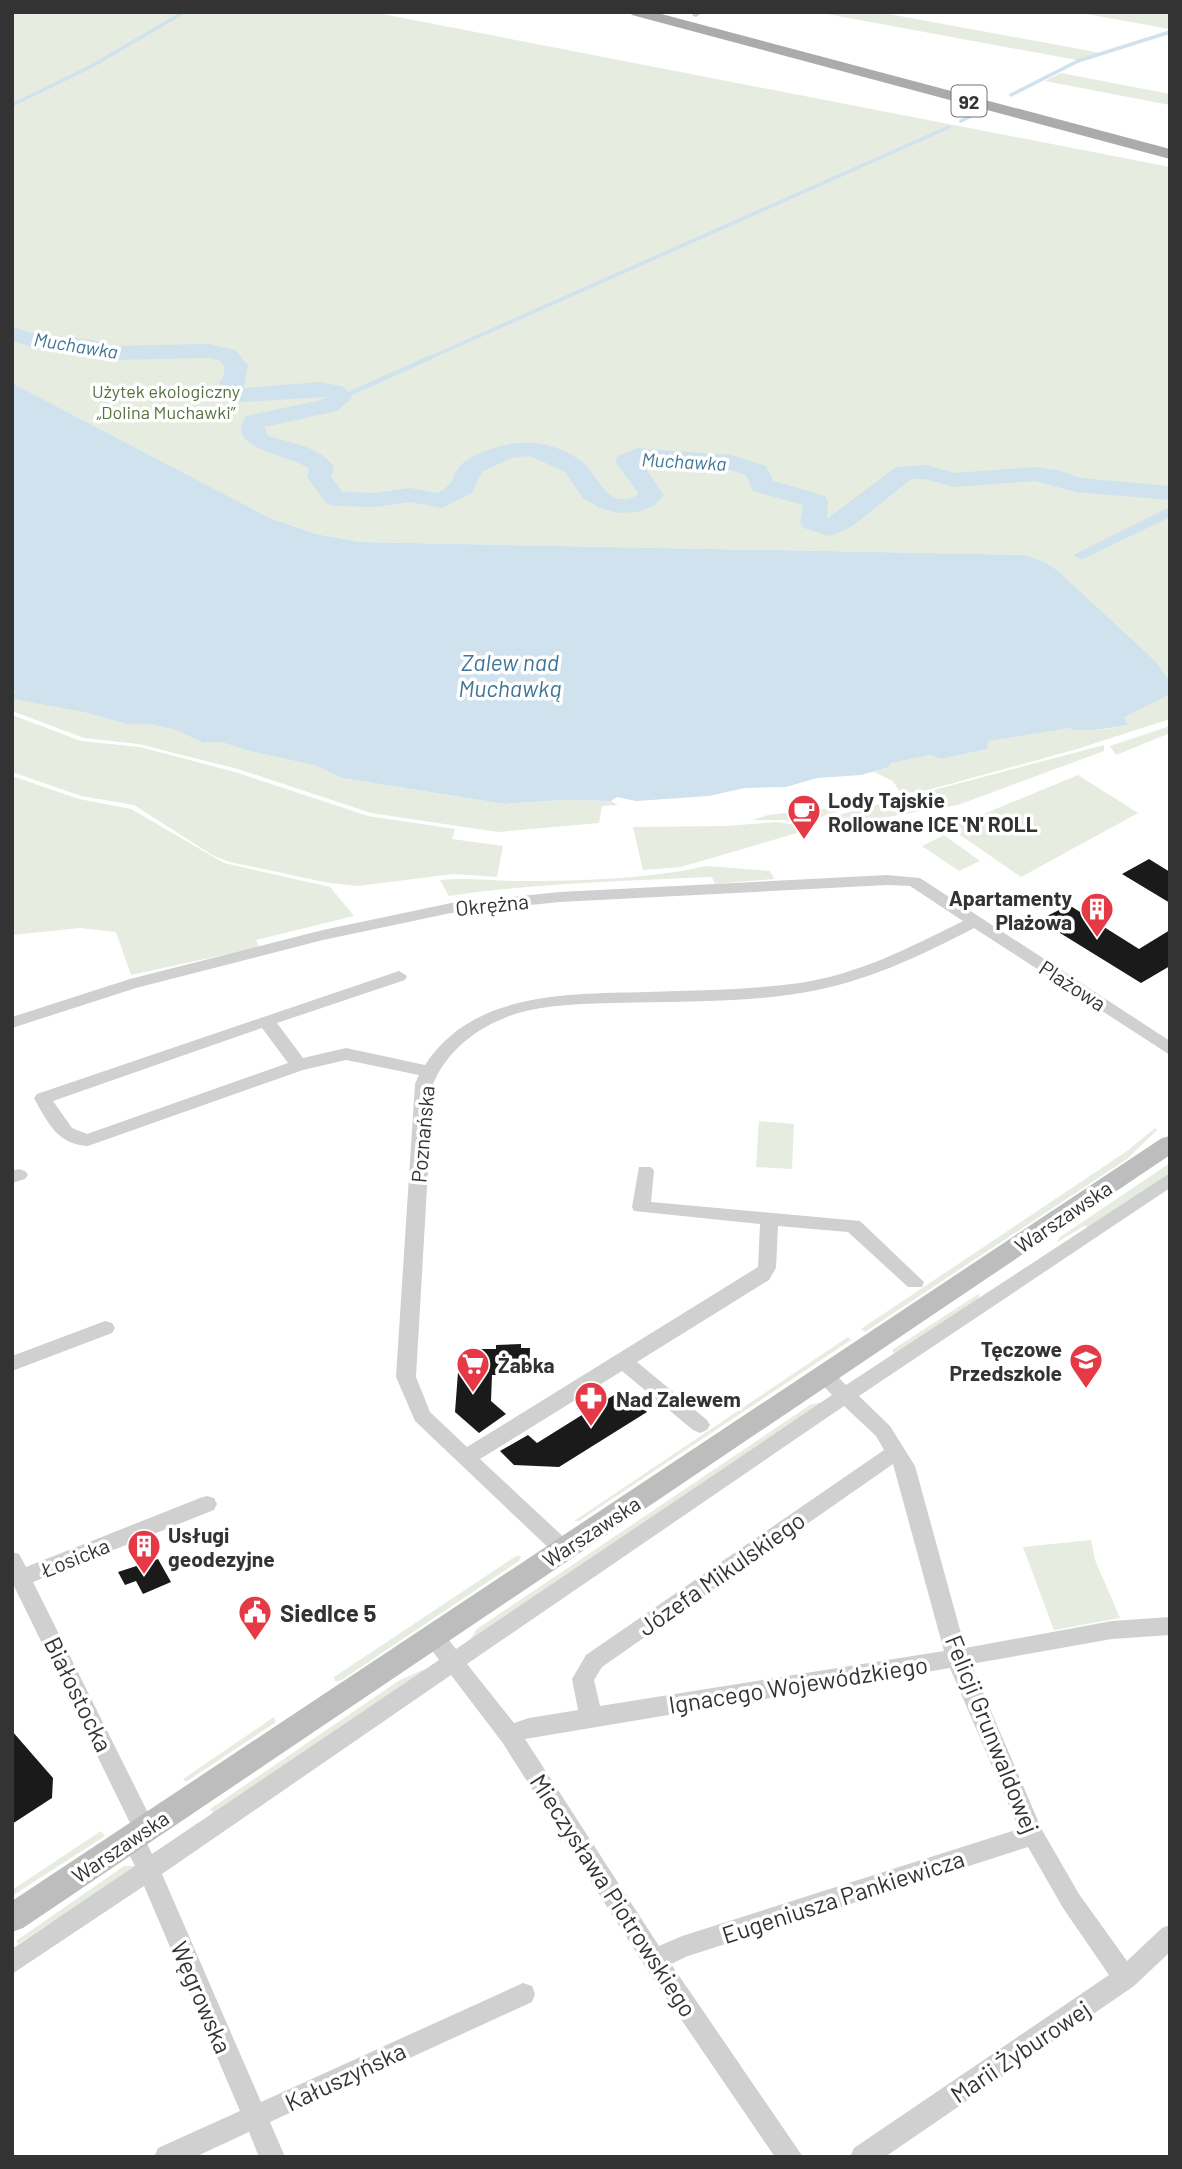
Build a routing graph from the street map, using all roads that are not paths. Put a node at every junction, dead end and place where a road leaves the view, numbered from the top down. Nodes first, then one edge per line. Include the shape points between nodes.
1 (637, 12) edge
2 (1170, 154) edge
3 (975, 921) junction
4 (399, 975) dead end
5 (266, 1021) junction
6 (12, 1023) edge
7 (1170, 1048) edge
8 (299, 1065) junction
9 (428, 1071) junction
10 (1170, 1144) edge
11 (645, 1171) dead end
12 (1170, 1179) edge
13 (769, 1219) junction
14 (915, 1282) dead end
15 (104, 1328) dead end
16 (623, 1361) junction
17 (12, 1364) edge
18 (824, 1376) junction
19 (848, 1396) junction
20 (700, 1425) dead end
21 (897, 1451) junction
22 (465, 1458) junction
23 (207, 1504) dead end
24 (563, 1549) junction
25 (17, 1569) edge
26 (1170, 1626) edge
27 (433, 1636) junction
28 (957, 1658) junction
29 (455, 1662) junction
30 (591, 1717) junction
31 (510, 1735) junction
32 (138, 1833) junction
33 (1033, 1835) junction
34 (149, 1871) junction
35 (12, 1918) edge
36 (1170, 1936) edge
37 (654, 1959) junction
38 (12, 1963) edge
39 (1125, 1978) junction
40 (523, 1994) dead end
41 (254, 2118) junction
42 (167, 2157) edge
43 (271, 2157) edge
44 (790, 2157) edge
45 (863, 2157) edge

1 - 2 main road, 92
3 - 6 street, Okrężna via 914,881 495,902 323,935 130,984
3 - 7 street, Plażowa
3 - 9 street, Poznańska via 882,967 823,984 570,1000 510,1010 459,1037
4 - 5 street
5 - 8 street
5 - 8 street via 43,1098 65,1134 74,1140 88,1140
8 - 9 street via 346,1054
9 - 22 street, Poznańska via 406,1377 422,1416
10 - 18 main road, Warszawska
11 - 13 street via 641,1207
12 - 19 street
13 - 14 street via 853,1226
13 - 16 street via 767,1268 762,1275
15 - 17 street
16 - 20 street
16 - 22 street
18 - 19 street, Felicji Grunwaldowej
18 - 24 main road, Warszawska
19 - 21 street, Felicji Grunwaldowej
19 - 29 street
21 - 28 street, Felicji Grunwaldowej via 905,1466
21 - 30 street, Józefa Mikulskiego via 594,1661 583,1679
22 - 24 street, Poznańska
23 - 25 street, Łosicka
24 - 27 main road, Warszawska
25 - 32 street, Białostocka
26 - 28 street, Ignacego Wojewódzkiego via 1112,1630
27 - 29 street, Mieczysława Piotrowskiego
27 - 32 main road, Warszawska
28 - 30 street, Ignacego Wojewódzkiego
28 - 33 street, Felicji Grunwaldowej
29 - 31 street, Mieczysława Piotrowskiego
29 - 34 street
30 - 31 street, Ignacego Wojewódzkiego via 529,1727
31 - 37 street, Mieczysława Piotrowskiego
32 - 34 street, Węgrowska
32 - 35 main road, Warszawska
33 - 37 street, Eugeniusza Pankiewicza
33 - 39 street, Felicji Grunwaldowej via 1071,1901
34 - 38 street
34 - 41 street, Węgrowska
36 - 39 street, Marii Żyburowej
37 - 44 street, Mieczysława Piotrowskiego
39 - 45 street, Marii Żyburowej
40 - 41 street, Kałuszyńska
41 - 42 street, Kałuszyńska
41 - 43 street, Węgrowska

